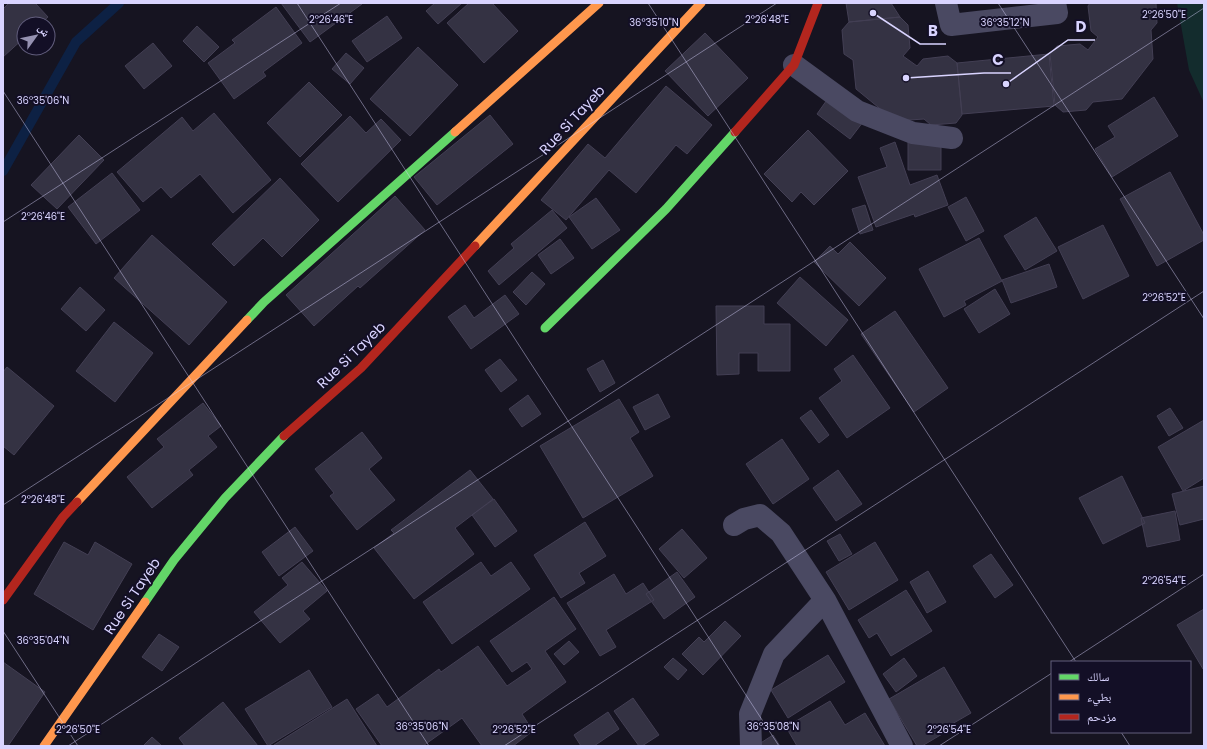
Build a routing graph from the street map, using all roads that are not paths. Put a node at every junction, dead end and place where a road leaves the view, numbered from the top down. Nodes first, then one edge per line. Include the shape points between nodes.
1 (599, 3) edge
2 (701, 3) edge
3 (818, 3) edge
4 (946, 3) edge
5 (1055, 3) edge
6 (794, 65) junction
7 (952, 138) dead end
8 (545, 328) dead end
9 (734, 525) dead end
10 (3, 600) edge
11 (825, 600) junction
12 (44, 746) edge
13 (751, 746) edge
14 (902, 746) edge

1 - 10 street via 264,302 63,517
2 - 12 street, Rue Si Tayeb via 361,368 288,432 225,498 174,560
3 - 6 street
4 - 5 street via 951,25 1056,13
6 - 7 street via 857,111 913,133
6 - 8 street via 666,209
9 - 11 street via 744,519 760,516 781,533
11 - 13 street via 774,654 750,714
11 - 14 street

